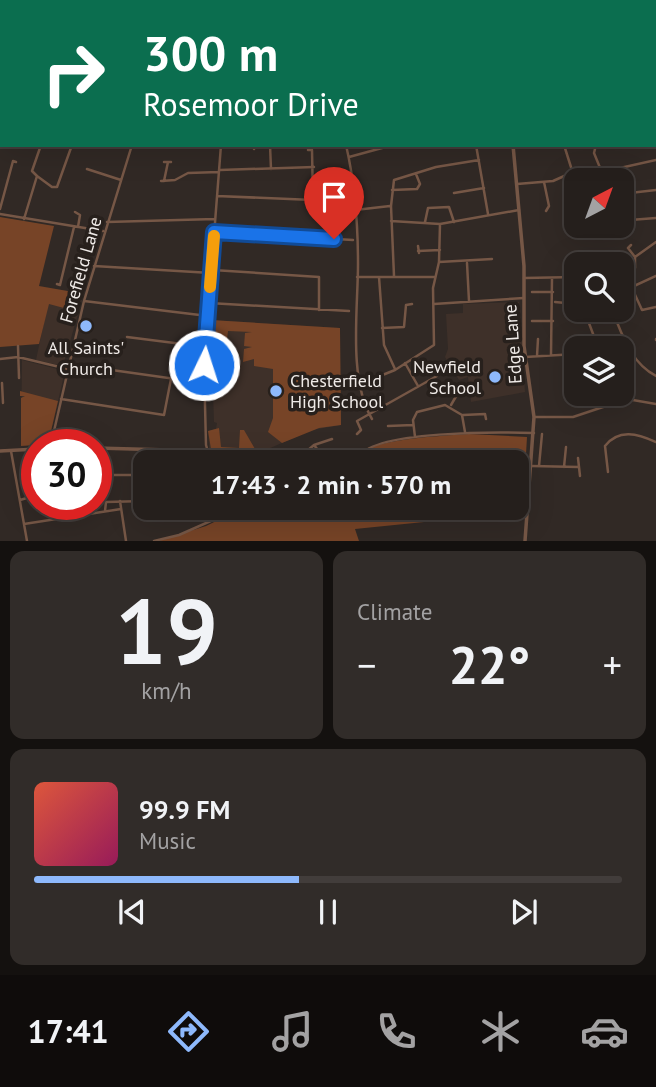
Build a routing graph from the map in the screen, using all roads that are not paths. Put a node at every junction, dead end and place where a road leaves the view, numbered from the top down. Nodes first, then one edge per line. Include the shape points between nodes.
1 (40, 147) edge
2 (71, 147) edge
3 (131, 147) edge
4 (221, 147) edge
5 (271, 147) edge
6 (346, 147) edge
7 (386, 147) edge
8 (476, 147) edge
9 (513, 147) edge
10 (564, 147) edge
11 (596, 147) edge
12 (308, 150) dead end
13 (349, 157) junction
14 (479, 160) junction
15 (656, 160) edge
16 (16, 162) dead end
17 (168, 162) dead end
18 (314, 167) junction
19 (570, 168) edge
20 (600, 168) edge
21 (620, 168) edge
22 (87, 169) dead end
23 (271, 169) junction
24 (219, 171) junction
25 (416, 174) junction
26 (564, 175) edge
27 (37, 176) junction
28 (121, 180) junction
29 (544, 182) junction
30 (517, 184) junction
31 (484, 188) junction
32 (391, 190) junction
33 (656, 190) edge
34 (454, 193) dead end
35 (634, 193) edge
36 (217, 196) junction
37 (391, 206) junction
38 (0, 209) edge
39 (355, 210) junction
40 (519, 210) junction
41 (545, 211) dead end
42 (75, 212) dead end
43 (0, 214) edge
44 (488, 216) junction
45 (634, 217) edge
46 (656, 218) edge
47 (24, 219) junction
48 (215, 219) junction
49 (391, 221) junction
50 (107, 222) junction
51 (454, 222) junction
52 (425, 223) junction
53 (440, 224) junction
54 (76, 227) junction
55 (103, 231) junction
56 (214, 232) junction
57 (353, 240) dead end
58 (656, 242) edge
59 (631, 245) dead end
60 (418, 250) dead end
61 (440, 250) junction
62 (635, 257) junction
63 (492, 259) dead end
64 (439, 262) junction
65 (467, 262) junction
66 (94, 266) junction
67 (635, 268) dead end
68 (211, 272) junction
69 (394, 276) junction
70 (656, 276) edge
71 (357, 277) junction
72 (379, 277) junction
73 (435, 277) junction
74 (524, 278) junction
75 (552, 278) junction
76 (564, 278) edge
77 (57, 284) dead end
78 (634, 285) edge
79 (553, 292) junction
80 (534, 293) dead end
81 (634, 293) edge
82 (524, 298) junction
83 (84, 301) junction
84 (469, 301) junction
85 (553, 302) junction
86 (209, 303) junction
87 (564, 303) edge
88 (412, 304) dead end
89 (434, 304) junction
90 (656, 307) edge
91 (319, 310) junction
92 (349, 311) dead end
93 (208, 316) junction
94 (553, 321) junction
95 (534, 323) dead end
96 (382, 328) junction
97 (127, 337) dead end
98 (538, 339) dead end
99 (18, 346) dead end
100 (206, 347) junction
101 (564, 354) edge
102 (551, 355) junction
103 (537, 356) junction
104 (634, 356) edge
105 (18, 357) junction
106 (525, 357) junction
107 (0, 359) edge
108 (405, 363) junction
109 (69, 364) junction
110 (68, 369) junction
111 (395, 369) junction
112 (437, 376) dead end
113 (656, 376) edge
114 (19, 378) dead end
115 (171, 379) junction
116 (204, 383) junction
117 (360, 384) junction
118 (2, 386) edge
119 (418, 386) junction
120 (458, 393) dead end
121 (61, 399) junction
122 (3, 403) dead end
123 (656, 404) edge
124 (450, 406) junction
125 (369, 414) junction
126 (462, 415) junction
127 (534, 417) junction
128 (372, 419) dead end
129 (486, 419) dead end
130 (413, 425) junction
131 (388, 426) dead end
132 (54, 429) edge
133 (465, 432) junction
134 (534, 433) junction
135 (357, 434) dead end
136 (542, 434) dead end
137 (415, 437) junction
138 (332, 439) dead end
139 (656, 442) edge
140 (314, 445) junction
141 (566, 447) dead end
142 (112, 449) edge
143 (153, 450) edge
144 (206, 450) edge
145 (308, 450) edge
146 (318, 450) edge
147 (366, 450) edge
148 (11, 451) junction
149 (21, 451) edge
150 (0, 452) edge
151 (578, 458) dead end
152 (531, 466) junction
153 (539, 466) junction
154 (564, 467) junction
155 (579, 467) junction
156 (608, 472) dead end
157 (112, 475) edge
158 (133, 475) edge
159 (580, 476) dead end
160 (19, 500) joint
161 (133, 500) edge
162 (120, 501) junction
163 (112, 502) edge
164 (121, 509) junction
165 (112, 510) edge
166 (54, 520) edge
167 (212, 520) edge
168 (24, 524) junction
169 (27, 541) edge
170 (126, 541) edge
171 (154, 541) edge
172 (525, 541) edge

1 - 27 street via 33,171
2 - 27 street via 57,187
3 - 28 street, Forefield Lane
4 - 24 street
5 - 23 street
6 - 13 street
7 - 13 street
8 - 14 street
9 - 30 street, Edge Lane
10 - 19 street
11 - 20 street
12 - 18 street via 312,150
13 - 39 street
14 - 25 street
14 - 31 street
15 - 21 street
16 - 38 street via 13,160
17 - 24 street via 163,181
18 - 23 street
18 - 36 street via 313,200
22 - 28 street
23 - 24 street
24 - 36 street
25 - 32 street via 395,178
25 - 32 street via 418,189
26 - 29 street
27 - 47 street
28 - 50 street, Forefield Lane
29 - 30 street
29 - 41 street via 551,207
30 - 40 street, Edge Lane
31 - 34 street
31 - 44 street
32 - 37 street
33 - 35 street
36 - 48 street
37 - 39 street
37 - 49 street
39 - 71 street
40 - 44 street
40 - 74 street, Edge Lane
42 - 54 street via 80,217
43 - 47 street
44 - 51 street
45 - 46 street
47 - 54 street
48 - 50 street
48 - 56 street
49 - 52 street
49 - 69 street
50 - 55 street, Forefield Lane
51 - 52 street via 451,208 430,208
51 - 53 street
52 - 53 street
53 - 61 street
54 - 55 street
54 - 77 street
55 - 66 street, Forefield Lane
56 - 57 street
56 - 68 street
58 - 62 street
59 - 62 street via 628,248
60 - 61 street
61 - 64 street
62 - 67 street
63 - 65 street
64 - 65 street
64 - 73 street
65 - 84 street
66 - 68 street
66 - 83 street, Forefield Lane
68 - 86 street
68 - 91 street via 319,277
69 - 72 street
69 - 73 street
70 - 78 street
71 - 72 street
71 - 117 street
72 - 96 street
73 - 89 street
74 - 75 street
74 - 82 street, Edge Lane
75 - 76 street
75 - 79 street
79 - 80 street
79 - 85 street
81 - 90 street via 642,310
82 - 84 street
82 - 106 street, Edge Lane
83 - 93 street
83 - 109 street, Forefield Lane
84 - 89 street
85 - 87 street
85 - 94 street
86 - 91 street
86 - 93 street
88 - 96 street via 406,304 404,327
89 - 108 street via 434,345
91 - 92 street
93 - 100 street
94 - 95 street
94 - 102 street
96 - 111 street via 386,353
97 - 100 street
98 - 103 street
99 - 105 street
100 - 116 street
101 - 102 street
102 - 103 street
103 - 106 street
104 - 113 street
105 - 107 street
105 - 110 street
105 - 114 street
106 - 127 street, Edge Lane
108 - 111 street
108 - 119 street
109 - 110 street, Forefield Lane
109 - 115 street
110 - 121 street, Forefield Lane
111 - 117 street
112 - 119 street
115 - 116 street
115 - 121 street via 164,415
116 - 144 street
117 - 125 street
118 - 122 street
119 - 125 street
120 - 124 street
121 - 132 street, Forefield Lane
123 - 127 street via 627,398 573,417
124 - 126 street
124 - 130 street via 420,411
125 - 128 street
125 - 135 street via 357,421 361,430
126 - 129 street via 485,414
126 - 133 street
127 - 134 street, Edge Lane
130 - 131 street
130 - 137 street
133 - 134 street
133 - 137 street
134 - 152 street, Edge Lane
136 - 153 street
137 - 147 street
138 - 140 street
139 - 156 street via 633,432 609,440 605,446
140 - 145 street
140 - 146 street
141 - 154 street
142 - 143 street
148 - 149 street
148 - 150 street
148 - 160 street
151 - 155 street
152 - 153 street
152 - 172 street, Edge Lane
153 - 154 street
154 - 155 street
155 - 159 street
157 - 158 street
160 - 168 street
161 - 162 street
162 - 163 street
162 - 164 street
164 - 165 street
164 - 170 street
166 - 168 street
167 - 171 street
168 - 169 street

